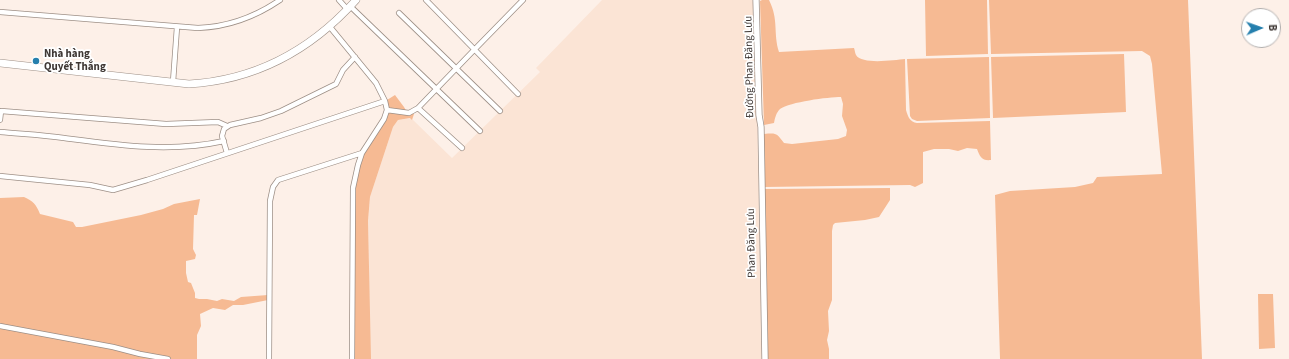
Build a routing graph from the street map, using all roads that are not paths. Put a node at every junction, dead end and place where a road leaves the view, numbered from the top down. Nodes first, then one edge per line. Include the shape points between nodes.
1 (280, 0) edge
2 (339, 0) edge
3 (356, 0) edge
4 (426, 0) edge
5 (523, 0) edge
6 (757, 0) edge
7 (349, 8) junction
8 (0, 12) edge
9 (399, 13) dead end
10 (177, 27) junction
11 (330, 27) junction
12 (475, 49) junction
13 (355, 57) junction
14 (0, 63) edge
15 (456, 68) junction
16 (173, 82) junction
17 (436, 90) junction
18 (518, 94) dead end
19 (385, 101) junction
20 (418, 108) junction
21 (387, 110) junction
22 (0, 111) edge
23 (500, 111) dead end
24 (0, 120) edge
25 (227, 126) junction
26 (761, 126) joint
27 (480, 131) dead end
28 (0, 132) edge
29 (224, 141) junction
30 (462, 148) dead end
31 (227, 153) junction
32 (362, 153) junction
33 (0, 176) edge
34 (0, 326) edge
35 (168, 359) edge
36 (269, 359) edge
37 (352, 359) edge
38 (765, 359) edge

1 - 10 street via 254,14 216,27
2 - 7 street
3 - 7 main road
4 - 12 street
5 - 12 street
6 - 26 street, Đường Phan Đăng Lưu via 762,88
7 - 11 main road
7 - 17 street
8 - 10 street
9 - 15 street
10 - 16 street
11 - 13 street
11 - 16 main road via 294,52 238,76 207,83
12 - 15 street
12 - 18 street
13 - 19 street via 376,83
13 - 25 street via 343,70 336,84 274,113
14 - 16 main road
15 - 17 street
15 - 23 street
17 - 20 street
17 - 27 street
19 - 21 street
19 - 31 street
20 - 21 street via 409,113
20 - 30 street
21 - 32 street
22 - 24 street
22 - 25 street via 166,124 218,122
25 - 29 street via 223,132
26 - 38 street, Phan Đăng Lưu
28 - 29 street via 104,144 177,148
29 - 31 street
31 - 33 street via 113,190 90,185
32 - 36 street via 278,180 273,187 270,201
32 - 37 street via 353,188
34 - 35 street

